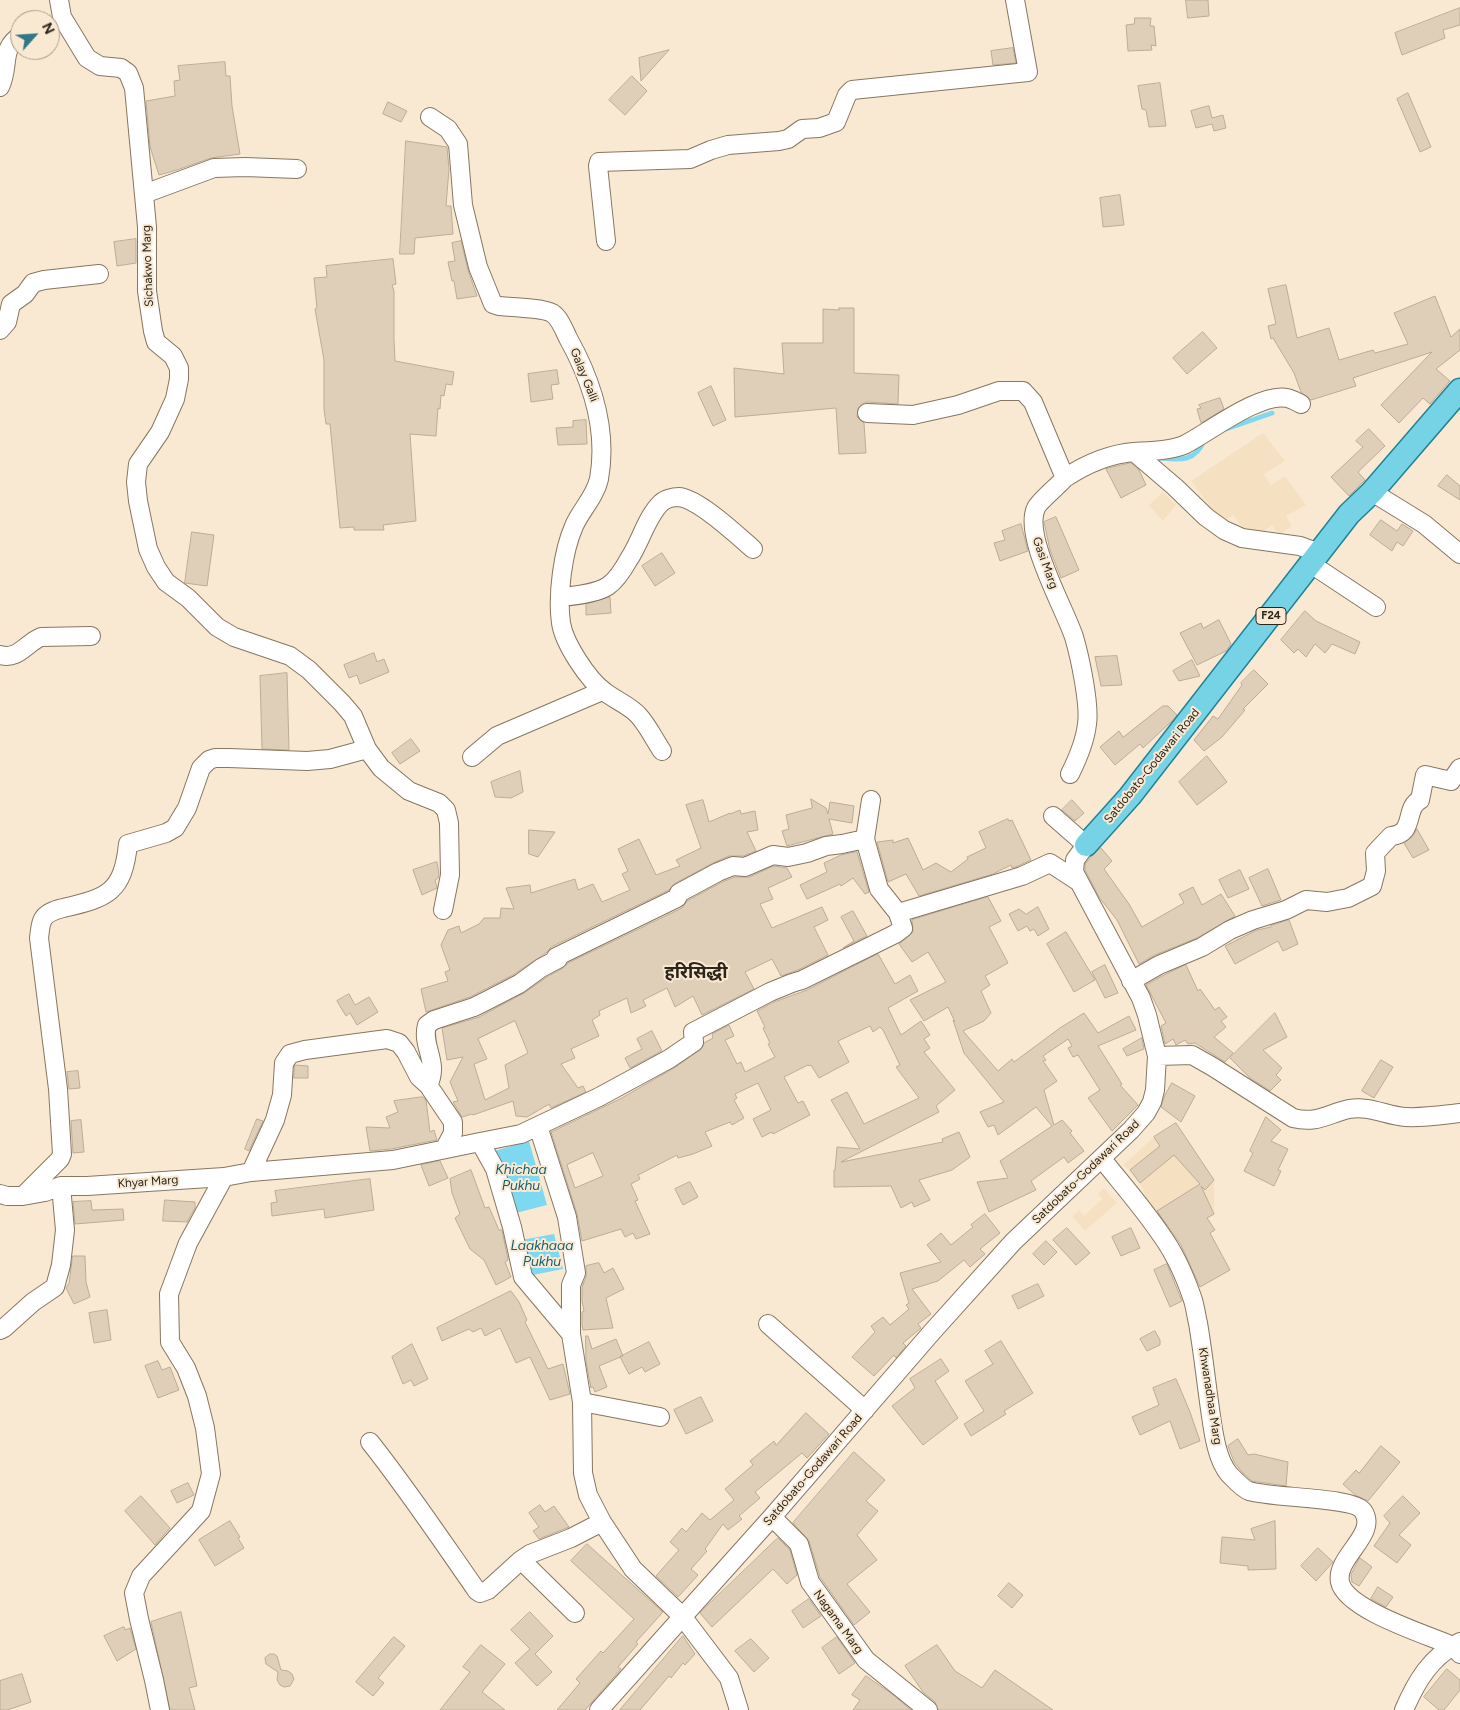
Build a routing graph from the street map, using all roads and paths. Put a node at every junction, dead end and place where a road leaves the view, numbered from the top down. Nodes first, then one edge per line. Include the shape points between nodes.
1 (1016, 0) edge
2 (60, 18) edge
3 (10, 43) edge
4 (0, 87) edge
5 (430, 117) dead end
6 (297, 169) dead end
7 (144, 194) junction
8 (606, 241) dead end
9 (99, 274) dead end
10 (0, 330) edge
11 (1460, 390) edge
12 (1301, 404) dead end
13 (867, 413) dead end
14 (1134, 452) junction
15 (1065, 478) junction
16 (1372, 492) junction
17 (753, 548) dead end
18 (1460, 554) edge
19 (1315, 559) junction
20 (560, 597) junction
21 (1376, 607) dead end
22 (91, 636) dead end
23 (0, 655) edge
24 (602, 691) junction
25 (367, 749) junction
26 (662, 751) dead end
27 (472, 758) dead end
28 (1460, 768) edge
29 (1070, 774) dead end
30 (871, 800) dead end
31 (1053, 816) dead end
32 (864, 839) junction
33 (1086, 845) junction
34 (1079, 882) junction
35 (443, 910) dead end
36 (898, 913) junction
37 (1130, 981) junction
38 (1157, 1056) junction
39 (428, 1085) junction
40 (1460, 1113) edge
41 (538, 1126) junction
42 (480, 1142) junction
43 (445, 1148) junction
44 (1102, 1159) junction
45 (251, 1172) junction
46 (224, 1177) junction
47 (62, 1186) junction
48 (0, 1194) edge
49 (23, 1196) junction
50 (768, 1324) dead end
51 (0, 1330) edge
52 (570, 1334) junction
53 (582, 1402) junction
54 (865, 1410) junction
55 (660, 1417) dead end
56 (370, 1442) dead end
57 (772, 1517) junction
58 (602, 1522) junction
59 (521, 1560) junction
60 (575, 1613) dead end
61 (682, 1616) junction
62 (1458, 1647) edge
63 (160, 1710) edge
64 (599, 1710) edge
65 (738, 1710) edge
66 (928, 1710) edge
67 (1404, 1710) edge

1 - 8 street via 1028,72 852,90 836,122 802,129 788,139 728,145 690,159 599,162
2 - 7 street, Sichakwo Marg via 87,58 100,66 121,68 128,73 134,88
3 - 4 street
5 - 20 street, Galay Galli via 448,130 458,144 463,205 478,267 493,304 552,312 580,359 598,409 601,452 598,481 574,526 565,553
6 - 7 street via 214,168
7 - 25 street, Sichakwo Marg via 147,291 152,331 156,342 173,356 179,374 176,399 160,432 138,464 138,501 148,549 166,582 188,598 217,627 234,637 290,656 309,670 353,716
9 - 10 street via 33,283 10,304 7,322
11 - 16 main road, Satdobato-Godawari Road / F24
12 - 14 street, Gasi Marg via 1286,398 1274,398 1243,410 1181,446
13 - 15 street via 913,414 958,405 999,391 1023,391 1036,407
14 - 15 street, Gasi Marg via 1104,458
14 - 19 street via 1224,530 1242,538 1300,546
15 - 29 street, Gasi Marg via 1036,507 1032,525 1036,544 1074,638 1085,690 1088,722 1083,747
16 - 18 street via 1424,524
16 - 19 main road, Satdobato-Godawari Road / F24 via 1349,514
17 - 20 street via 696,504 679,497 668,499 652,516 622,571 608,586
19 - 21 street
19 - 33 main road, Satdobato-Godawari Road / F24 via 1130,796
20 - 24 street, Galay Galli via 561,624 570,646
22 - 23 street via 41,637 17,654
24 - 26 street, Galay Galli via 638,715
24 - 27 street via 497,736
25 - 35 street, Sichakwo Marg via 381,768 409,791 439,803 446,810 450,875
25 - 49 street via 330,759 307,761 209,760 201,768 187,808 174,828 128,844 126,864 115,886 90,902 59,909 44,917 39,938 58,1088 62,1154
28 - 37 street via 1451,781 1425,775 1420,800 1413,806 1408,827 1398,836 1391,836 1376,853 1372,886 1348,898 1327,902 1306,900 1253,920
30 - 32 street
31 - 33 street
32 - 36 street via 879,889
32 - 39 street via 788,857 773,854 745,867 733,866 718,872 679,893 677,898 556,957 558,959 519,984 474,1007 434,1020 427,1025 425,1032 434,1071
33 - 34 street, Satdobato-Godawari Road / F24 via 1075,860 1074,872
34 - 36 street via 1050,863 1022,876
34 - 37 street, Satdobato-Godawari Road / F24
36 - 41 street, Khyar Marg via 903,928 895,934 693,1032 694,1042 669,1059
37 - 38 street, Satdobato-Godawari Road / F24 via 1148,1015
38 - 40 street via 1192,1056 1293,1118 1307,1122 1351,1109 1373,1109 1405,1117
38 - 44 street, Satdobato-Godawari Road / F24 via 1152,1102 1131,1130
39 - 43 street via 453,1122 453,1133
39 - 45 street via 419,1077 399,1043 387,1039 290,1054 284,1064 282,1095 275,1120
41 - 42 street, Khyar Marg via 521,1134
41 - 52 street via 567,1217 576,1273 571,1285
42 - 43 street, Khyar Marg
42 - 52 street via 495,1169 523,1277
43 - 45 street, Khyar Marg via 393,1160
44 - 54 street, Satdobato-Godawari Road / F24 via 1013,1242
44 - 62 street, Khwanadhaa Marg via 1163,1237 1193,1299 1215,1443 1228,1473 1248,1491 1358,1506 1366,1518 1364,1534 1342,1565 1340,1582 1348,1595 1377,1616
45 - 46 street, Khyar Marg
46 - 47 street, Khyar Marg
46 - 63 street via 188,1243 169,1294 170,1342 186,1368 197,1396 211,1474 200,1511 141,1576 134,1593
47 - 49 street, Khyar Marg
47 - 51 street via 65,1230 61,1265 54,1287
48 - 49 street, Khyar Marg
50 - 54 street
52 - 53 street
53 - 55 street
53 - 58 street via 583,1473 588,1495
54 - 57 street, Satdobato-Godawari Road / F24
56 - 59 street via 412,1496 477,1591 488,1590
57 - 61 street, Satdobato-Godawari Road / F24
57 - 66 street, Nagama Marg via 799,1544 810,1582 866,1660
58 - 59 street
58 - 61 street via 633,1569
59 - 60 street
61 - 64 street, Satdobato-Godawari Road / F24
61 - 65 street via 729,1678
62 - 67 street via 1431,1664 1415,1685

